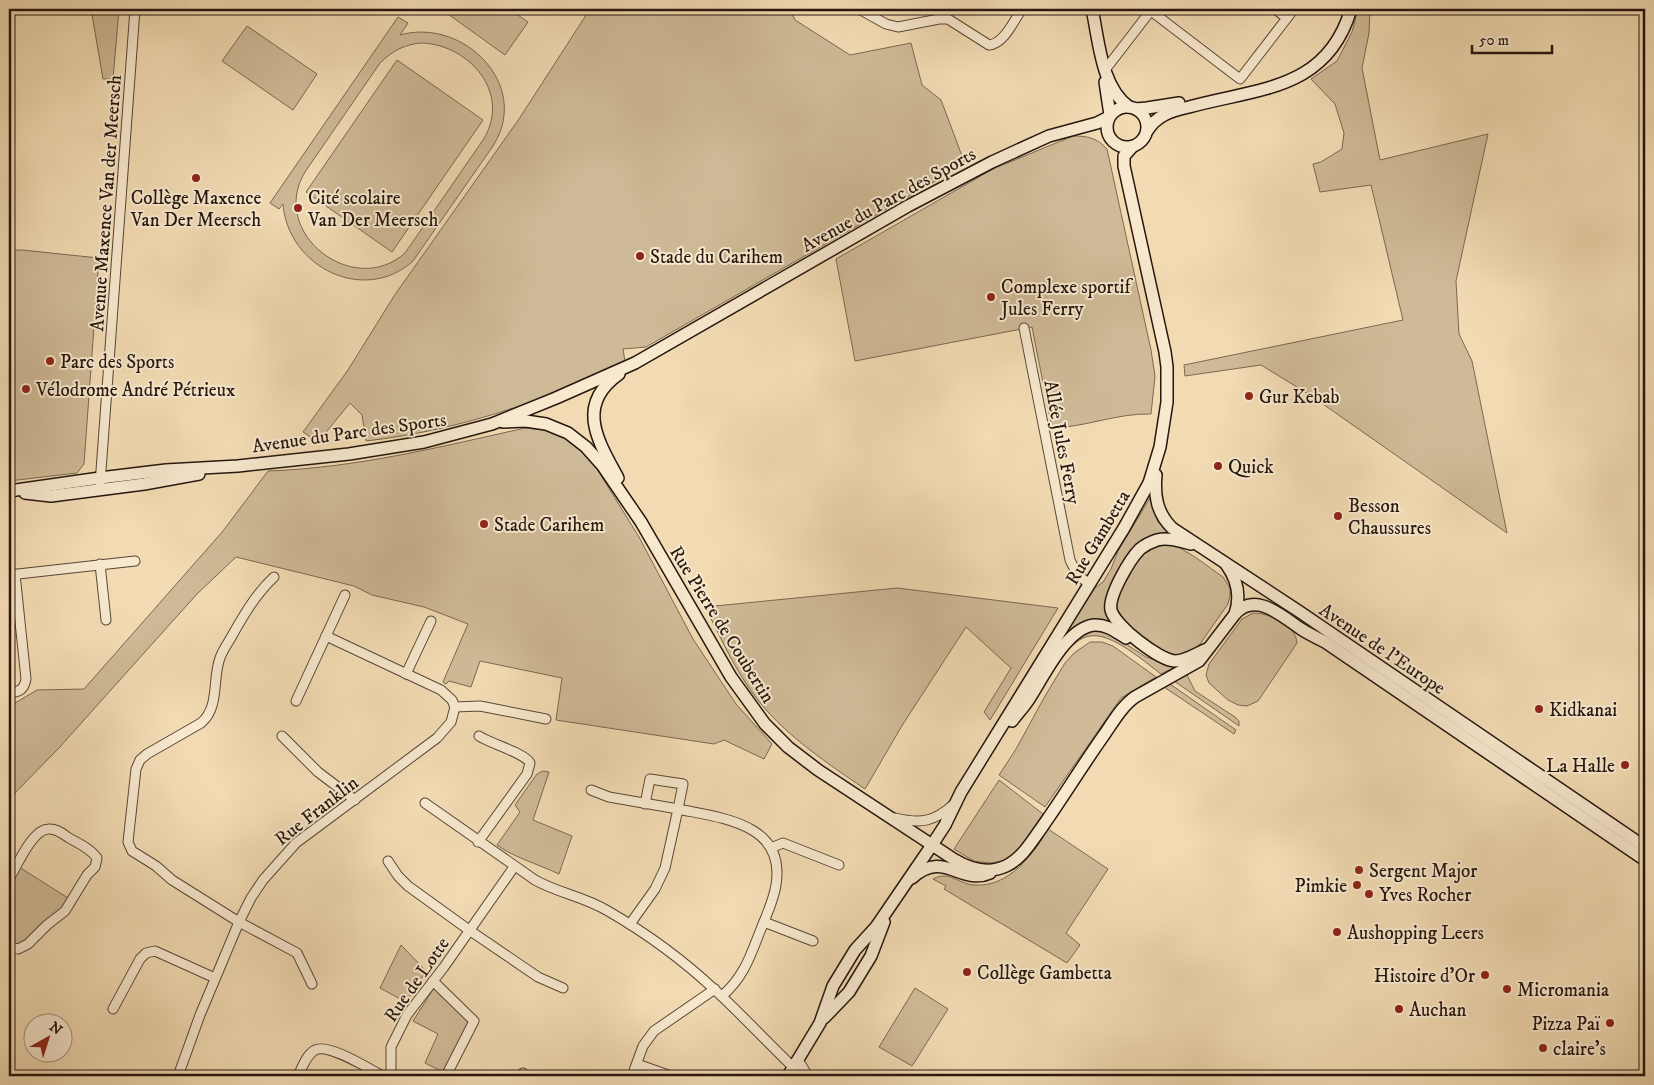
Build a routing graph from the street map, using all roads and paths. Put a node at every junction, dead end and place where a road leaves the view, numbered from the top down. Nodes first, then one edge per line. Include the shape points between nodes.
1 (135, 9) edge
2 (859, 9) edge
3 (1022, 9) edge
4 (1092, 9) edge
5 (1274, 9) edge
6 (1294, 9) edge
7 (1351, 9) edge
8 (1151, 10) edge
9 (1287, 18) junction
10 (1105, 70) junction
11 (1218, 99) junction
12 (1133, 108) junction
13 (1110, 116) junction
14 (1147, 131) junction
15 (1132, 147) junction
16 (1024, 328) dead end
17 (635, 363) junction
18 (492, 424) junction
19 (1160, 447) junction
20 (238, 466) junction
21 (100, 478) junction
22 (100, 490) junction
23 (9, 493) edge
24 (641, 522) junction
25 (1197, 545) junction
26 (134, 561) dead end
27 (100, 564) junction
28 (1226, 564) junction
29 (12, 574) edge
30 (274, 578) dead end
31 (1089, 584) junction
32 (345, 595) dead end
33 (1234, 614) junction
34 (106, 620) dead end
35 (431, 621) dead end
36 (326, 636) junction
37 (1211, 647) junction
38 (1168, 660) junction
39 (406, 674) junction
40 (9, 693) edge
41 (296, 701) dead end
42 (455, 707) junction
43 (546, 719) dead end
44 (282, 736) dead end
45 (479, 736) dead end
46 (990, 744) junction
47 (591, 790) dead end
48 (355, 800) junction
49 (425, 803) dead end
50 (645, 804) junction
51 (954, 804) junction
52 (678, 809) junction
53 (879, 811) junction
54 (478, 842) junction
55 (932, 845) junction
56 (1645, 847) edge
57 (771, 848) junction
58 (1645, 860) edge
59 (388, 861) dead end
60 (839, 865) dead end
61 (514, 867) junction
62 (998, 869) junction
63 (9, 879) edge
64 (905, 884) junction
65 (893, 903) junction
66 (239, 922) junction
67 (764, 922) junction
68 (630, 924) junction
69 (470, 930) junction
70 (813, 941) dead end
71 (9, 947) edge
72 (216, 978) junction
73 (433, 981) junction
74 (312, 984) dead end
75 (563, 988) dead end
76 (715, 989) junction
77 (722, 996) junction
78 (113, 1009) dead end
79 (820, 1023) junction
80 (637, 1064) junction
81 (793, 1068) edge
82 (178, 1076) edge
83 (298, 1076) edge
84 (383, 1076) edge
85 (391, 1076) edge
86 (446, 1076) edge
87 (632, 1076) edge
88 (671, 1076) edge
89 (808, 1076) edge

1 - 21 street, Avenue Maxence Van der Meersch
2 - 3 street via 898,27 948,20 989,45 1001,39
4 - 10 street
5 - 9 street
6 - 9 street
7 - 11 street via 1332,49 1304,74 1284,84
8 - 9 street via 1240,79
8 - 10 street
10 - 12 street via 1116,96
10 - 13 street
11 - 12 street
11 - 14 street via 1165,114 1155,120
12 - 13 street via 1119,108
12 - 14 street via 1145,116
13 - 15 street via 1107,126 1110,138 1120,146
13 - 17 street, Avenue du Parc des Sports via 1033,143 926,196
14 - 15 street via 1143,140
15 - 19 street, Rue Gambetta via 1124,156 1124,166 1167,367 1167,402
16 - 31 street, Allée Jules Ferry via 1070,560
17 - 18 street, Avenue du Parc des Sports
17 - 24 street, Rue Pierre de Coubertin via 602,390 595,406 593,423 601,446
18 - 20 street, Avenue du Parc des Sports via 394,447
18 - 24 street, Rue Pierre de Coubertin via 536,422 559,428 578,439 602,465
19 - 25 street, Avenue de l'Europe via 1155,486 1157,504 1165,521
19 - 31 street, Rue Gambetta via 1144,492
20 - 21 street, Avenue du Parc des Sports
20 - 22 street, Avenue du Parc des Sports
21 - 22 street, Avenue Maxence Van der Meersch
21 - 23 street, Avenue du Parc des Sports
22 - 23 street, Avenue du Parc des Sports via 51,496
24 - 53 street, Rue Pierre de Coubertin via 731,677 754,710 777,737 803,759
25 - 28 street, Avenue de l'Europe
25 - 38 street via 1158,539 1144,546 1111,598 1111,610 1121,627
26 - 27 street
27 - 29 street
27 - 34 street
28 - 33 street via 1238,592
28 - 56 street, Avenue de l'Europe
29 - 40 street via 26,679 22,689
30 - 66 street via 253,600 222,653 209,716 147,754 137,764 128,837 132,850 172,880
31 - 46 street, Rue Gambetta
32 - 36 street
33 - 37 street
33 - 58 street, Avenue de l'Europe via 1251,605 1272,609
35 - 39 street
36 - 39 street
36 - 41 street
37 - 38 street via 1184,659
37 - 62 street via 1199,661 1127,703 1027,848 1014,862
38 - 46 street via 1146,652 1105,626 1085,628 1070,638 1027,701
39 - 42 street via 440,690
42 - 43 street via 480,706
42 - 48 street, Rue Franklin via 446,730
44 - 48 street via 318,772
45 - 54 street via 523,755 530,764 527,774
46 - 51 street, Rue Gambetta
47 - 50 street
48 - 66 street, Rue Franklin via 296,843 256,890
49 - 54 street
50 - 52 street
50 - 52 street via 650,778 683,784
51 - 53 street, Rue Pierre de Coubertin via 939,817 922,822 894,818
51 - 55 street, Rue Gambetta
52 - 57 street via 751,828
52 - 68 street via 665,868 655,889
53 - 55 street, Rue Pierre de Coubertin
54 - 61 street
55 - 62 street, Rue Pierre de Coubertin via 964,866
55 - 64 street, Rue Gambetta
57 - 60 street via 783,843
57 - 67 street via 776,885
59 - 69 street, Rue de Lotte via 408,886
61 - 68 street via 544,885 598,904
61 - 69 street, Rue de Lotte
62 - 64 street via 988,875 974,877 946,867 931,867
63 - 71 street via 35,835 44,829 58,831 97,858 95,868 87,875 65,911 28,944 18,949
64 - 65 street, Rue Gambetta
65 - 79 street, Rue Gambetta via 861,972
65 - 79 street, Rue Gambetta via 855,950 833,986
66 - 72 street, Rue Franklin
66 - 74 street via 297,953
67 - 70 street
67 - 77 street via 740,978
68 - 76 street
69 - 73 street, Rue de Lotte
69 - 75 street, Rue de Lotte via 538,977
72 - 78 street via 160,952 151,951 140,959
72 - 82 street, Rue Franklin
73 - 85 street, Rue de Lotte via 407,1015 393,1042
73 - 86 street via 474,1021
76 - 77 street
76 - 80 street via 654,1032 643,1046
77 - 81 street
79 - 81 street, Rue Gambetta
80 - 87 street
80 - 88 street
81 - 89 street
83 - 84 street via 310,1054 321,1048

